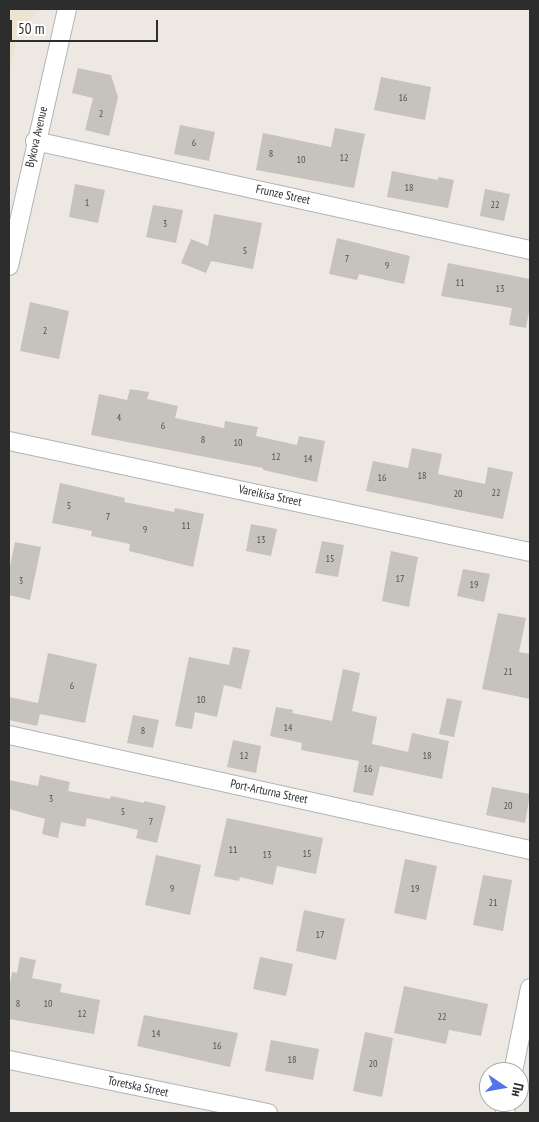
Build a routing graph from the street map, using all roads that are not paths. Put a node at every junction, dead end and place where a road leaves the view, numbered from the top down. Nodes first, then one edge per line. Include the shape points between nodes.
1 (67, 9) edge
2 (35, 141) junction
3 (530, 250) edge
4 (9, 266) edge
5 (9, 440) edge
6 (530, 552) edge
7 (9, 735) edge
8 (530, 850) edge
9 (530, 988) edge
10 (9, 1060) edge
11 (515, 1062) edge
12 (268, 1113) edge

1 - 2 street, Bykova Avenue
2 - 3 street, Frunze Street
2 - 4 street, Bykova Avenue
5 - 6 street, Vareikisa Street
7 - 8 street, Port-Arturna Street
9 - 11 street
10 - 12 street, Toretska Street

